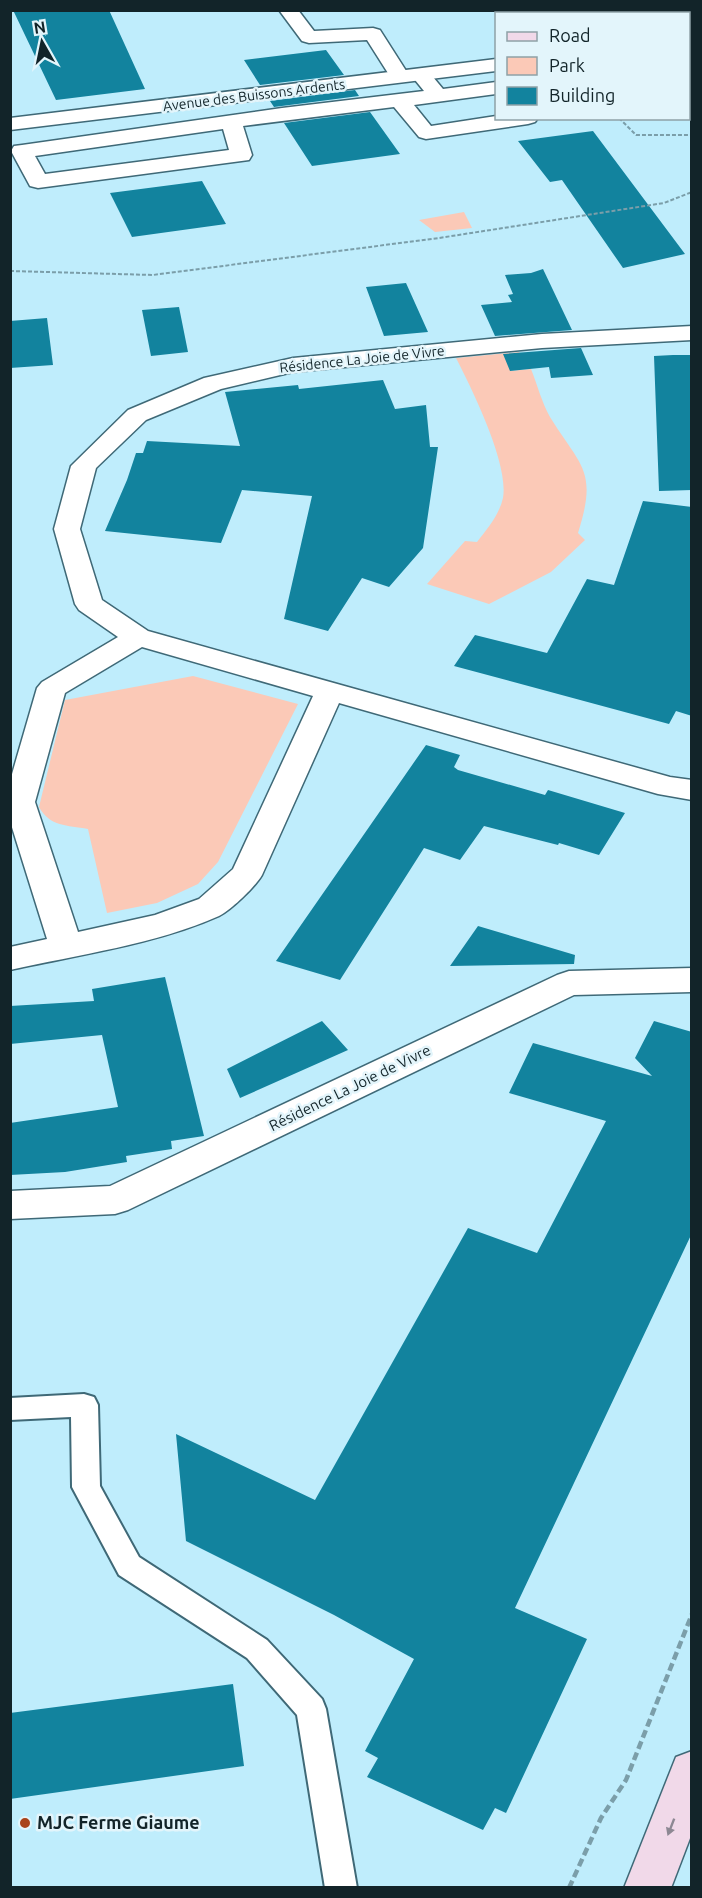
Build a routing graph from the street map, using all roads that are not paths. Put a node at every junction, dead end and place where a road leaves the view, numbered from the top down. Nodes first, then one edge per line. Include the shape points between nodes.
1 (288, 10) edge
2 (495, 65) edge
3 (411, 76) junction
4 (495, 88) edge
5 (438, 96) junction
6 (399, 100) junction
7 (514, 120) edge
8 (231, 122) junction
9 (10, 124) edge
10 (692, 333) edge
11 (138, 637) junction
12 (329, 692) junction
13 (692, 790) edge
14 (66, 947) junction
15 (10, 959) edge
16 (692, 980) edge
17 (10, 1205) edge
18 (10, 1409) edge
19 (692, 1772) edge
20 (341, 1887) edge
21 (648, 1887) edge

1 - 3 street via 309,37 373,34
2 - 3 street, Avenue des Buissons Ardents
3 - 5 street
3 - 9 street, Avenue des Buissons Ardents
4 - 5 street
5 - 6 street
6 - 7 street via 426,133
6 - 8 street
8 - 8 street via 68,145 22,151 38,181 241,155
10 - 11 street, Résidence La Joie de Vivre via 542,341 293,364 213,382 137,415 84,466 67,529 89,604
11 - 12 street, Résidence La Joie de Vivre
11 - 14 street via 52,688 20,802
12 - 13 street, Résidence La Joie de Vivre via 669,787
12 - 14 street via 246,875 210,907 161,925
14 - 15 street
16 - 17 street, Résidence La Joie de Vivre via 569,982 115,1200
18 - 20 lane via 84,1405 86,1487 129,1566 257,1649 311,1709
19 -> 21 main road

